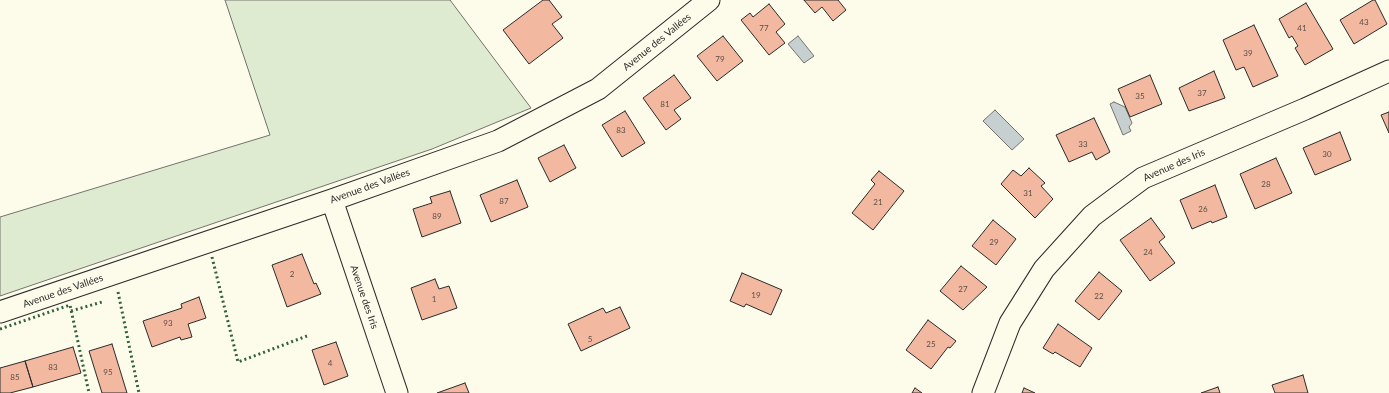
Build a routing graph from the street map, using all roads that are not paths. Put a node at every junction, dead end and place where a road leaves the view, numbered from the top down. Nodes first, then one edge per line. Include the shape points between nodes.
1 (709, 0) edge
2 (1389, 71) edge
3 (332, 200) junction
4 (0, 312) edge
5 (397, 393) edge
6 (983, 393) edge

1 - 3 street, Avenue des Vallées via 598,89 498,141
2 - 6 street, Avenue des Iris via 1143,178 1092,216 1044,268 1010,323
3 - 4 street, Avenue des Vallées
3 - 5 street, Avenue des Iris

